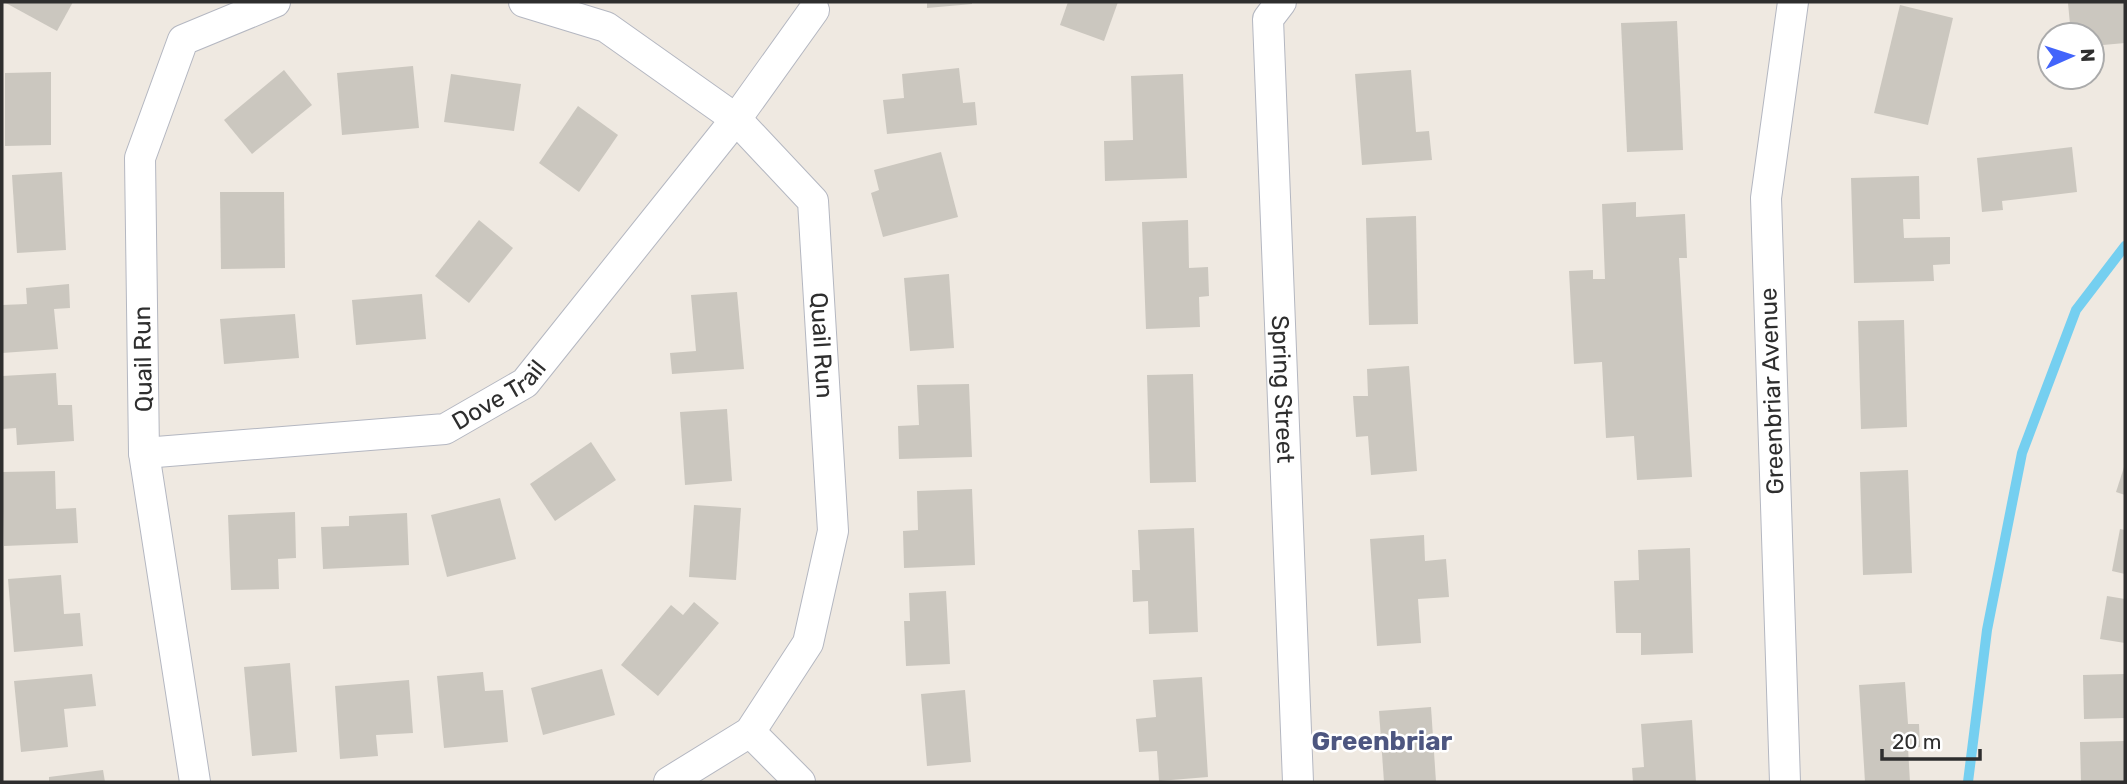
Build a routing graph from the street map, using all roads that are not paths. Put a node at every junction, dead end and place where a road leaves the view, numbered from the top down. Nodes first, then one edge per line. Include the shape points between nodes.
1 (275, 2) edge
2 (523, 2) edge
3 (1281, 2) edge
4 (1793, 2) edge
5 (814, 10) dead end
6 (736, 119) junction
7 (144, 453) junction
8 (750, 732) junction
9 (195, 782) edge
10 (669, 782) edge
11 (800, 782) edge
12 (1298, 782) edge
13 (1785, 782) edge

1 - 7 street, Quail Run via 183,40 140,158
2 - 6 street, Quail Run via 606,27
3 - 12 street, Spring Street via 1268,19
4 - 13 street, Greenbriar Avenue via 1766,198
5 - 6 street, Dove Trail
6 - 7 street, Dove Trail via 525,383 446,429
6 - 8 street, Quail Run via 813,201 833,531 808,642
7 - 9 street, Quail Run
8 - 10 street, Quail Run
8 - 11 street

